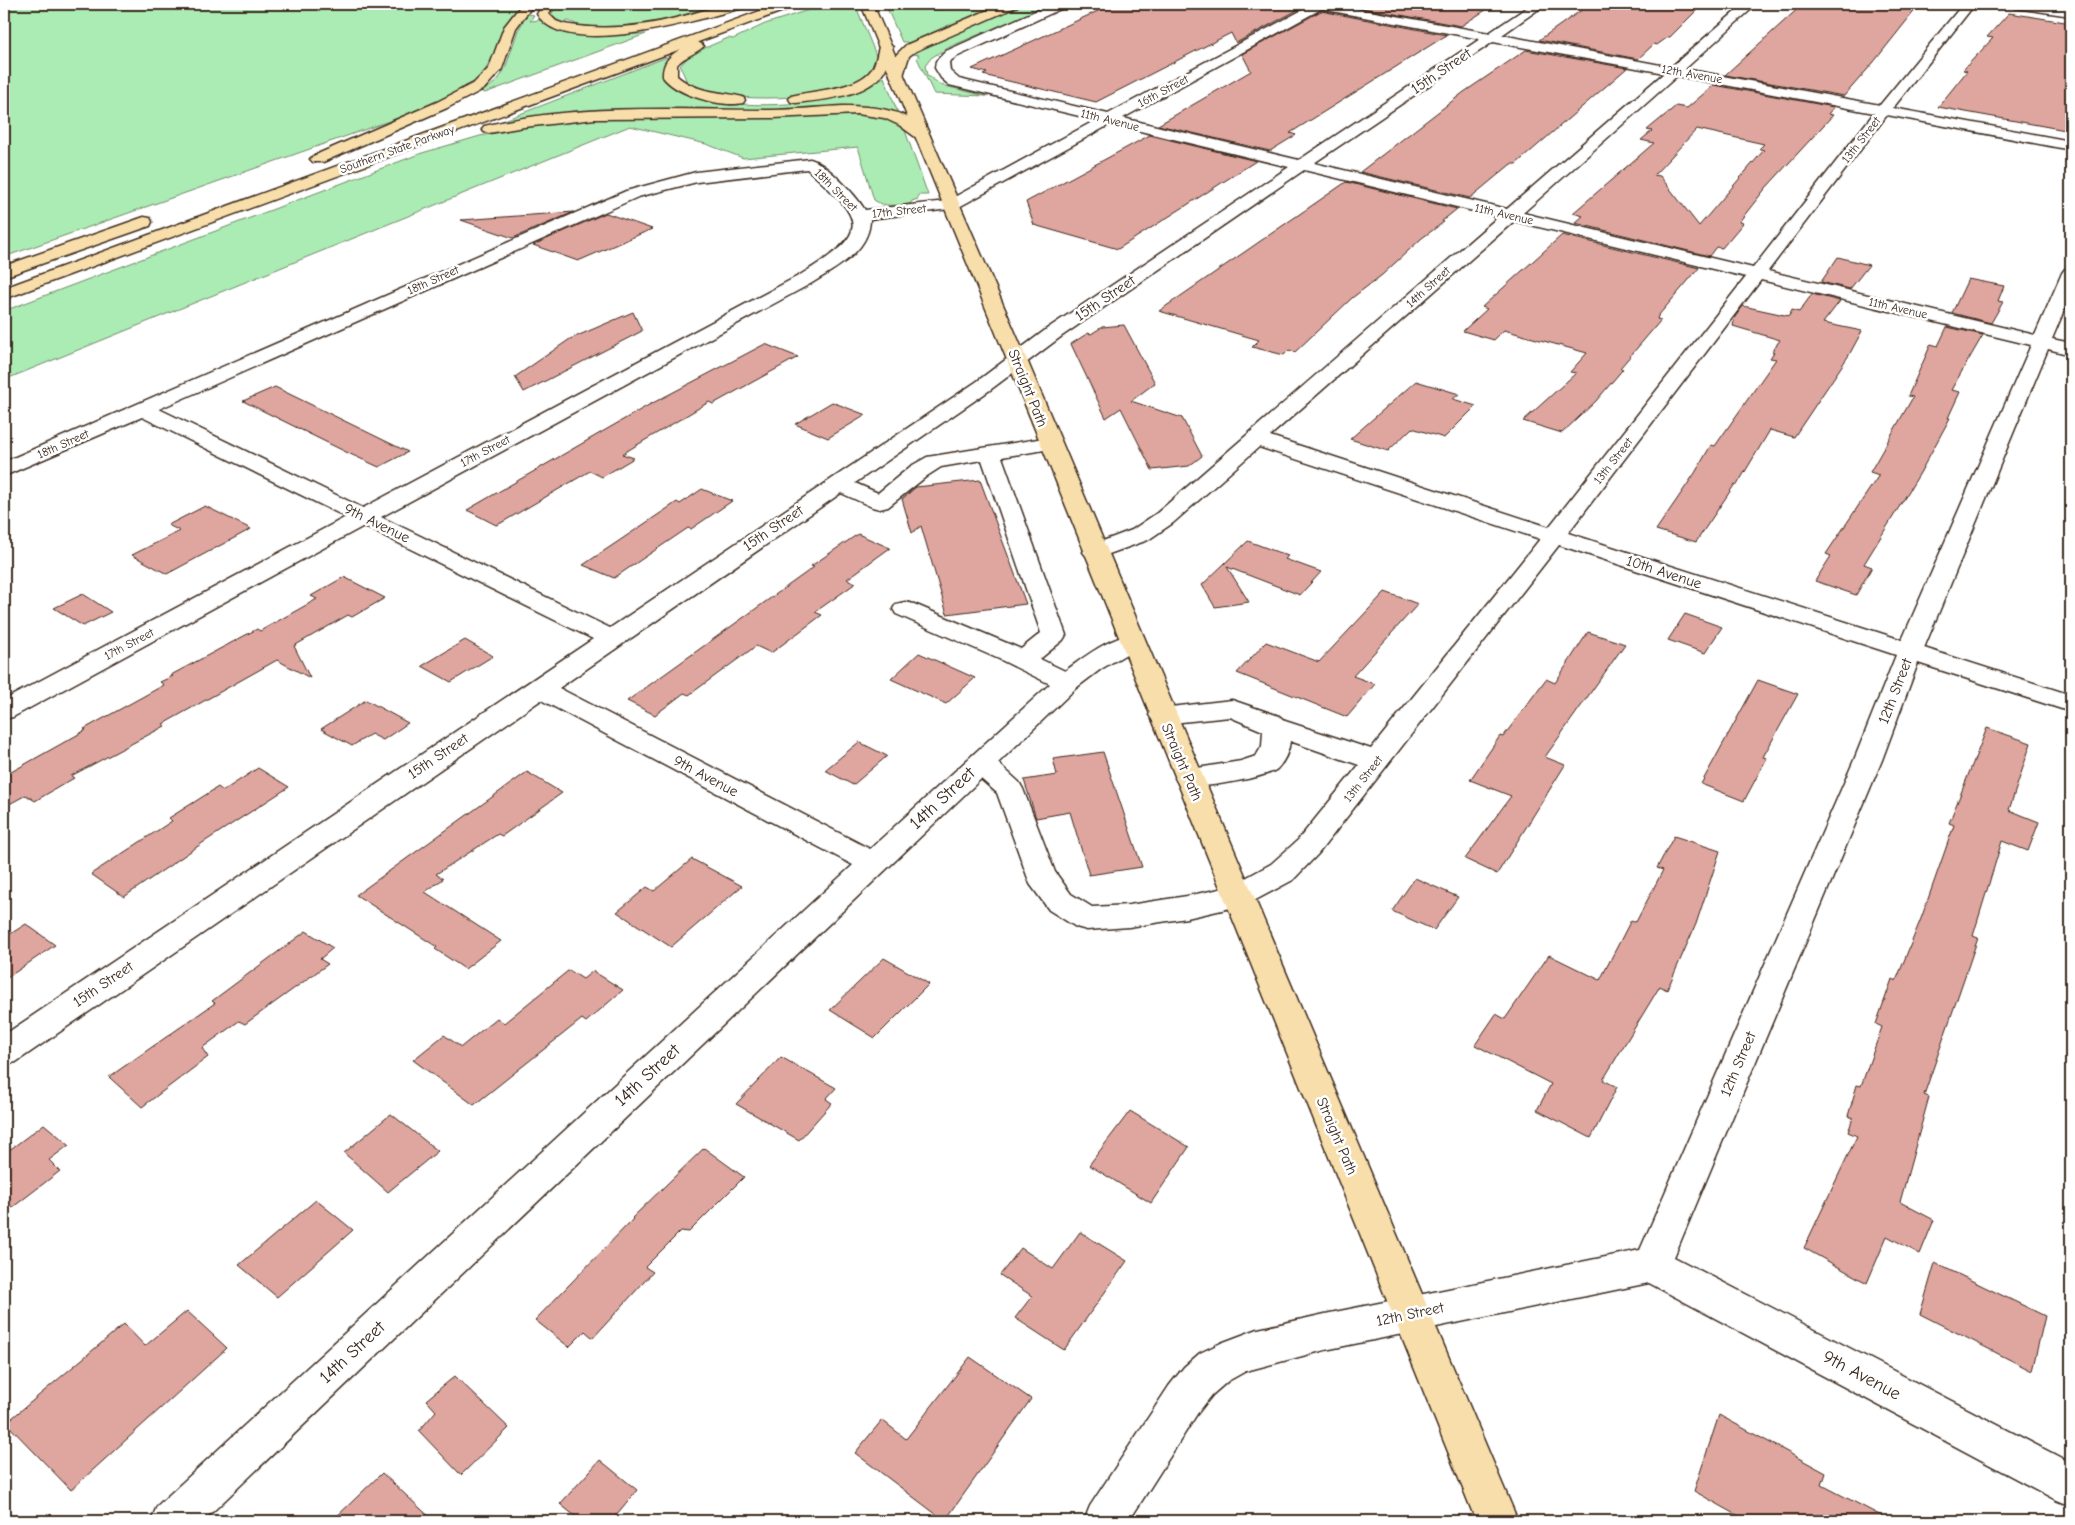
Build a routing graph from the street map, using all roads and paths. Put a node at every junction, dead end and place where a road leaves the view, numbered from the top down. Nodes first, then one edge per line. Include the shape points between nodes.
1 (528, 4) edge
2 (549, 4) edge
3 (742, 4) edge
4 (790, 4) edge
5 (867, 4) edge
6 (915, 4) edge
7 (953, 4) edge
8 (1012, 4) edge
9 (1061, 4) edge
10 (1318, 4) edge
11 (1540, 4) edge
12 (1751, 4) edge
13 (1969, 4) edge
14 (2015, 4) edge
15 (751, 11) edge
16 (2071, 12) edge
17 (1491, 37) junction
18 (637, 44) dead end
19 (886, 47) junction
20 (1675, 72) junction
21 (898, 76) junction
22 (477, 102) dead end
23 (1884, 110) junction
24 (1109, 120) junction
25 (922, 136) junction
26 (2071, 145) edge
27 (318, 159) junction
28 (1300, 165) junction
29 (299, 166) dead end
30 (333, 172) junction
31 (951, 206) junction
32 (860, 215) junction
33 (1508, 215) junction
34 (161, 216) dead end
35 (4, 272) edge
36 (2071, 273) edge
37 (1758, 274) junction
38 (4, 294) edge
39 (2041, 342) junction
40 (2071, 349) edge
41 (1017, 360) junction
42 (142, 409) junction
43 (1257, 439) junction
44 (1050, 443) junction
45 (990, 452) junction
46 (4, 470) edge
47 (839, 484) junction
48 (364, 517) junction
49 (1554, 537) junction
50 (1095, 552) junction
51 (904, 609) dead end
52 (611, 638) junction
53 (1131, 641) junction
54 (1910, 652) junction
55 (1022, 660) junction
56 (1067, 682) junction
57 (539, 688) junction
58 (2071, 704) edge
59 (4, 711) edge
60 (1162, 715) junction
61 (1276, 727) junction
62 (1377, 760) junction
63 (980, 762) junction
64 (1188, 778) junction
65 (873, 863) junction
66 (1237, 896) junction
67 (4, 1052) edge
68 (1652, 1265) junction
69 (1411, 1314) junction
70 (2071, 1485) edge
71 (172, 1521) edge
72 (1105, 1521) edge
73 (1497, 1521) edge

1 - 27 main road via 510,27 494,68 479,86
2 - 3 main road via 543,14 551,23 569,29 608,33 657,27
4 - 15 main road, Southern State Parkway
5 - 19 main road, Straight Path
6 - 7 main road
8 - 21 main road via 911,48 903,56
9 - 24 street, 11th Avenue via 951,54 943,59 940,66 947,78 954,82
10 - 17 street, 12th Avenue
10 - 24 street, 16th Street
11 - 17 street, 15th Street
12 - 20 street, 14th Street
13 - 23 street, 13th Street
14 - 16 street
15 - 18 main road, Southern State Parkway
15 - 19 main road via 679,55 670,66 670,77 687,89 721,98 803,98 847,88 870,78 880,67
15 - 30 main road, Southern State Parkway
17 - 20 street, 12th Avenue
17 - 28 street, 15th Street
19 - 21 main road, Straight Path
20 - 23 street, 12th Avenue
20 - 33 street, 14th Street
21 - 25 main road, Straight Path
22 - 27 main road, Southern State Parkway
23 - 26 street, 12th Avenue
23 - 37 street, 13th Street
24 - 28 street, 11th Avenue
24 - 31 street, 16th Street
25 - 30 main road via 896,116 868,111 598,114 498,127
25 - 31 main road, Straight Path
27 - 29 main road, Southern State Parkway
28 - 33 street, 11th Avenue
28 - 41 street, 15th Street
30 - 38 main road, Southern State Parkway
31 - 32 street, 17th Street
31 - 41 main road, Straight Path
32 - 42 street, 18th Street via 849,200 810,164 716,174 664,184 560,224
32 - 48 street, 17th Street via 862,229 855,243 823,269
33 - 37 street, 11th Avenue
33 - 43 street, 14th Street
34 - 35 main road
36 - 39 street, 12th Street
37 - 39 street, 11th Avenue
37 - 49 street, 13th Street
39 - 40 street, 11th Avenue
39 - 54 street, 12th Street
41 - 44 main road, Straight Path
41 - 47 street, 15th Street
42 - 46 street, 18th Street
42 - 48 street, 9th Avenue
43 - 49 street, 10th Avenue
43 - 50 street, 14th Street via 1158,524
44 - 45 street
44 - 50 main road, Straight Path
45 - 47 street via 935,462 880,502
45 - 55 street via 1054,635
47 - 52 street, 15th Street
48 - 52 street, 9th Avenue
48 - 59 street, 17th Street
49 - 54 street, 10th Avenue
49 - 62 street, 13th Street
50 - 53 main road, Straight Path
51 - 55 street
52 - 57 street, 15th Street
53 - 56 street, 14th Street via 1092,663
53 - 60 main road, Straight Path
54 - 58 street, 10th Avenue
54 - 68 street, 12th Street via 1868,760
55 - 56 street
56 - 63 street, 14th Street
57 - 65 street, 9th Avenue
57 - 67 street, 15th Street
60 - 61 street via 1232,708
60 - 64 main road, Straight Path
61 - 62 street
61 - 64 street via 1279,735 1265,764
62 - 66 street, 13th Street via 1292,864
63 - 65 street, 14th Street
63 - 66 street, 13th Street via 1010,789 1040,876 1060,902 1087,919 1129,916
64 - 66 main road, Straight Path
65 - 71 street, 14th Street
66 - 69 main road, Straight Path
68 - 69 street, 12th Street
68 - 70 street, 9th Avenue
69 - 72 street, 12th Street via 1258,1348 1214,1367 1183,1400
69 - 73 main road, Straight Path

